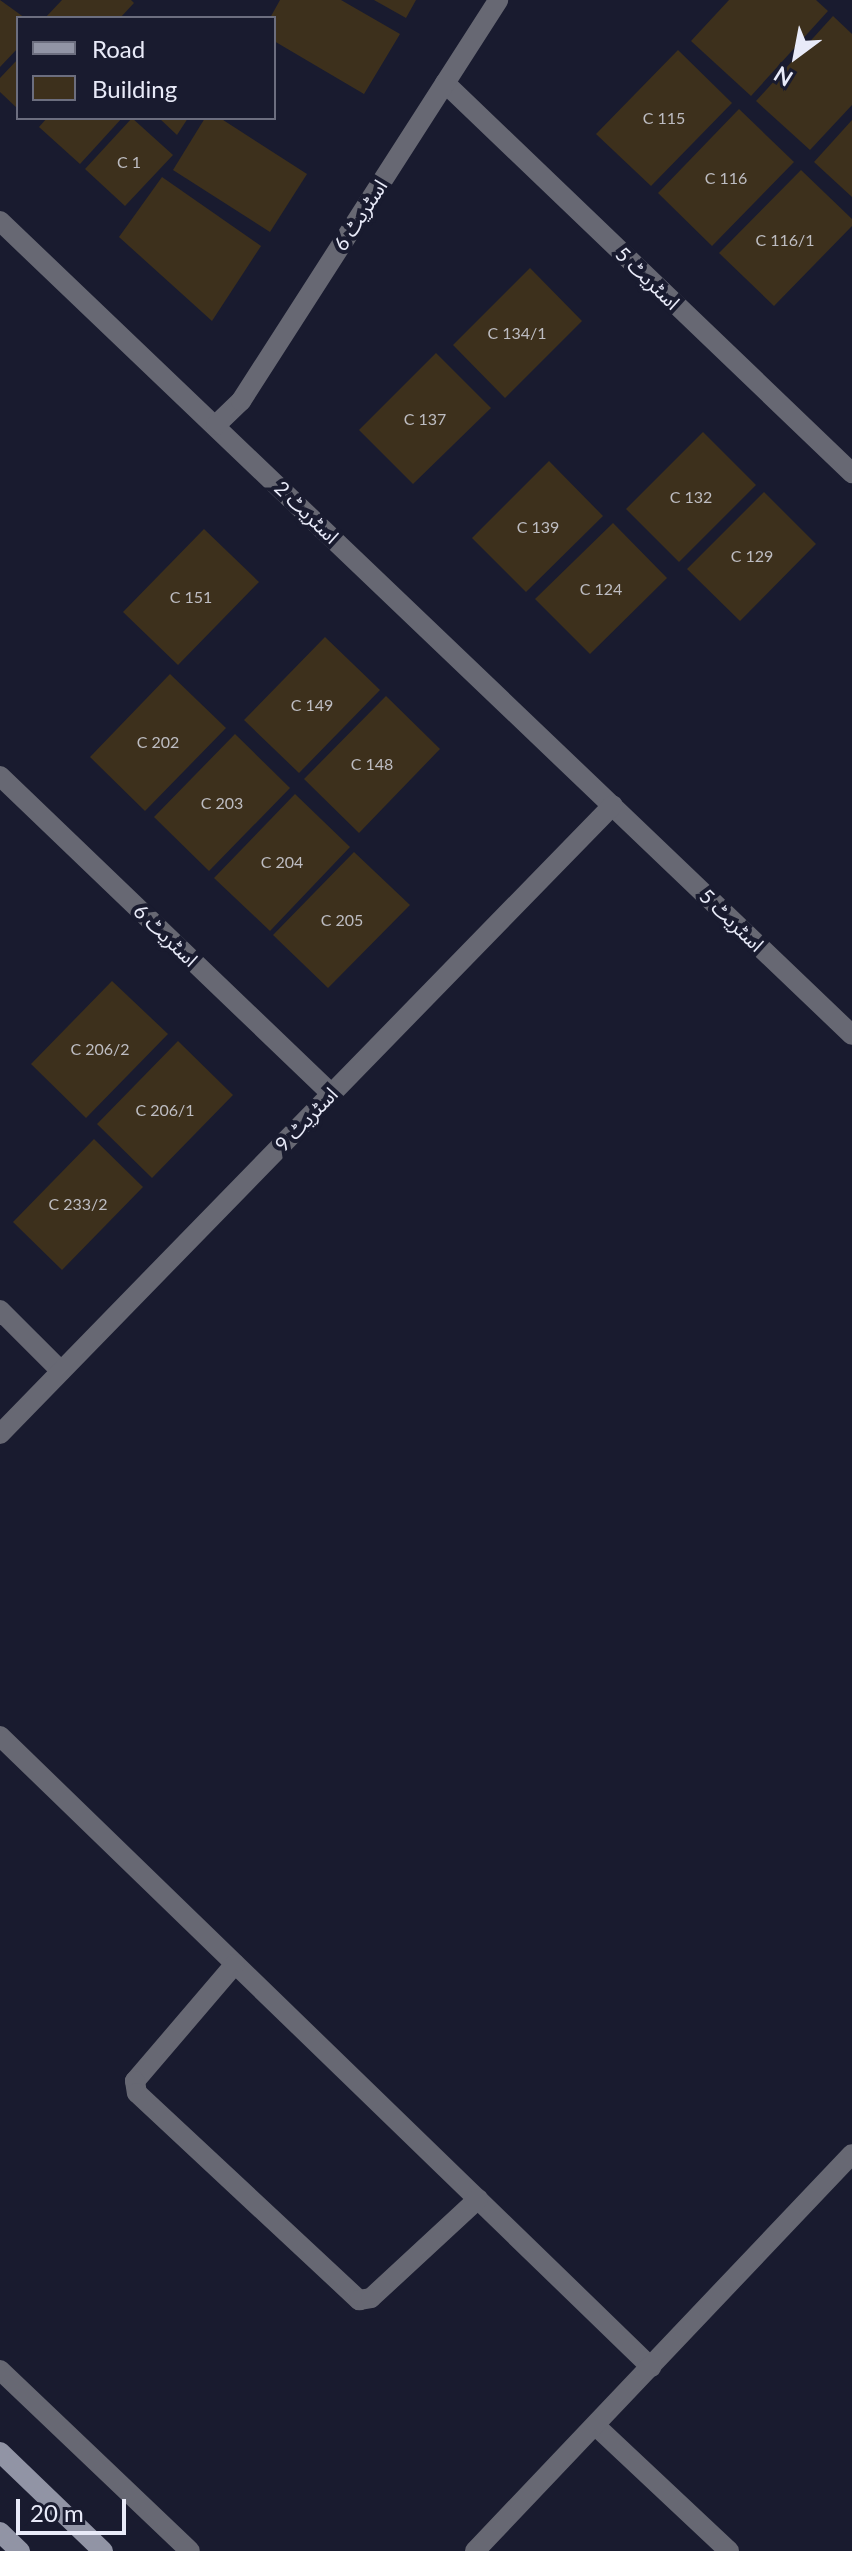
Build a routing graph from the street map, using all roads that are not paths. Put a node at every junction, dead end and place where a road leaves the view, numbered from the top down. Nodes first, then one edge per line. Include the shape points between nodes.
1 (498, 0) edge
2 (445, 83) junction
3 (0, 221) edge
4 (216, 425) junction
5 (852, 473) edge
6 (0, 776) edge
7 (613, 805) junction
8 (852, 1035) edge
9 (331, 1093) junction
10 (0, 1310) edge
11 (61, 1371) junction
12 (0, 1434) edge
13 (0, 1736) edge
14 (235, 1964) junction
15 (852, 2154) edge
16 (478, 2199) junction
17 (651, 2367) junction
18 (0, 2370) edge
19 (597, 2427) junction
20 (0, 2452) edge
21 (0, 2532) edge
22 (20, 2551) edge
23 (103, 2551) edge
24 (190, 2551) edge
25 (475, 2551) edge
26 (729, 2551) edge

1 - 2 street, اسٹریٹ 6
2 - 4 street, اسٹریٹ 6 via 241,401
2 - 5 street, اسٹریٹ 5
3 - 4 street, اسٹریٹ 2
4 - 7 street, اسٹریٹ 2
6 - 9 street, اسٹریٹ 6
7 - 8 street, اسٹریٹ 5
7 - 9 street, اسٹریٹ 9
9 - 11 street, اسٹریٹ 9
10 - 11 street
11 - 12 street, اسٹریٹ 9
13 - 14 street
14 - 16 street
14 - 16 street via 135,2081 137,2093 359,2300 371,2298
15 - 17 street
16 - 17 street
17 - 19 street
18 - 24 street
19 - 25 street
19 - 26 street
20 - 23 main road
21 - 22 main road

